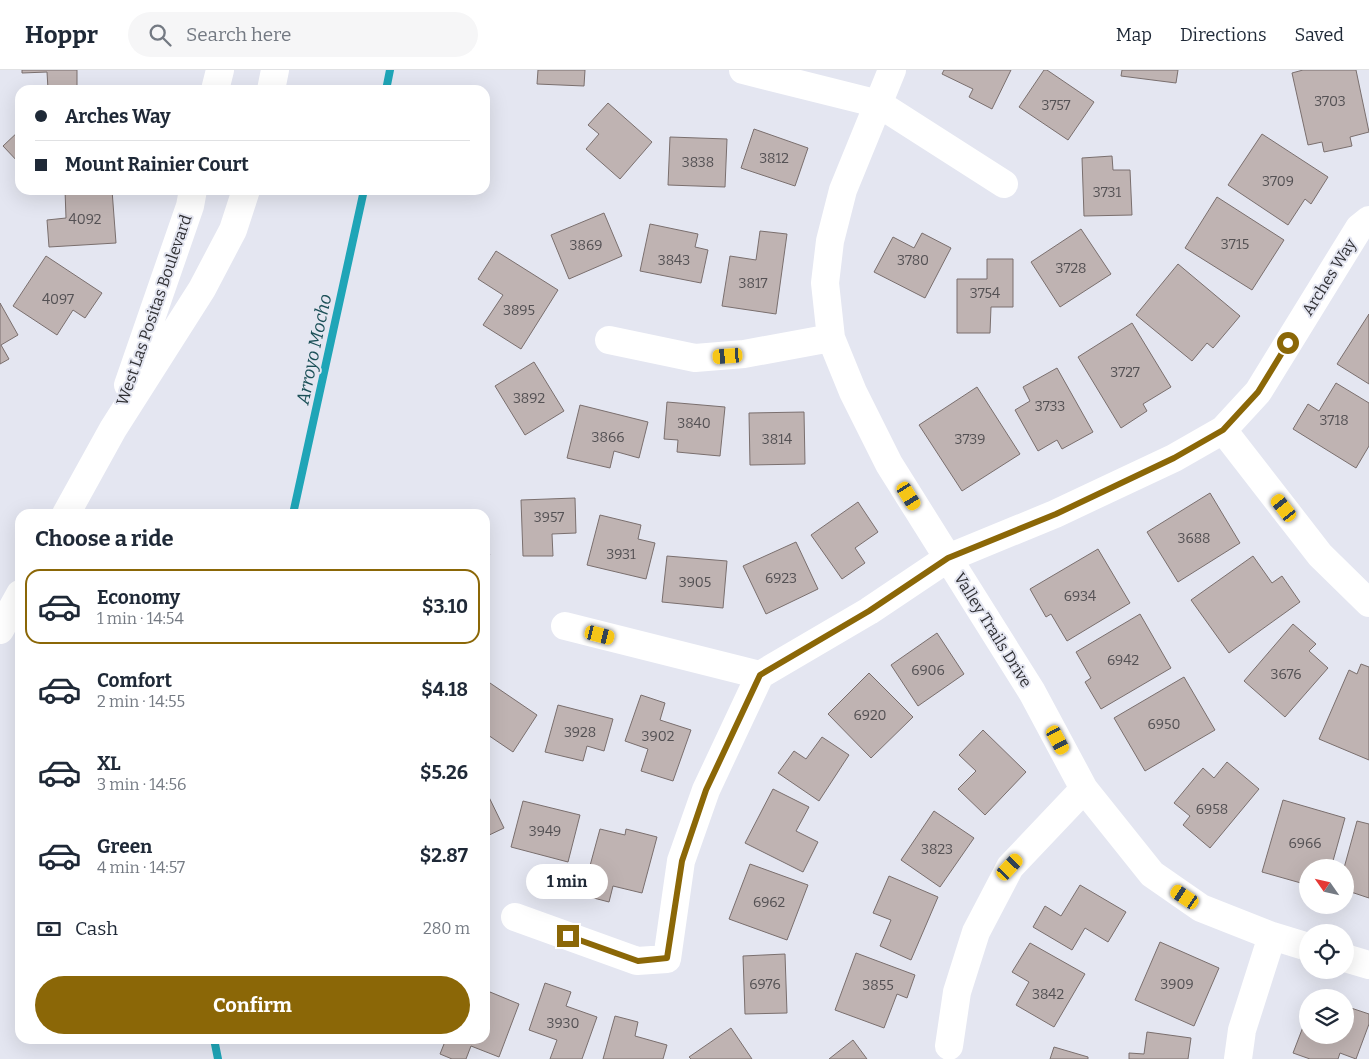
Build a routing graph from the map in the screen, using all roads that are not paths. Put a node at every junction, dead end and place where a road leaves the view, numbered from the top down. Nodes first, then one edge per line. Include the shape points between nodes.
1 (220, 70) edge
2 (275, 70) edge
3 (743, 70) edge
4 (892, 70) edge
5 (217, 85) edge
6 (272, 85) edge
7 (879, 104) junction
8 (1004, 184) dead end
9 (192, 195) edge
10 (244, 195) edge
11 (1369, 220) edge
12 (831, 338) junction
13 (609, 340) dead end
14 (113, 429) junction
15 (1223, 430) junction
16 (69, 509) edge
17 (948, 558) junction
18 (15, 603) edge
19 (1369, 604) edge
20 (564, 626) dead end
21 (0, 630) edge
22 (760, 675) junction
23 (1084, 789) junction
24 (515, 917) dead end
25 (1272, 936) junction
26 (1299, 944) edge
27 (1354, 961) edge
28 (1369, 965) edge
29 (949, 1046) dead end
30 (1238, 1059) edge

1 - 5 street
2 - 6 street
3 - 7 street
4 - 7 street, Valley Trails Drive
7 - 8 street
7 - 12 street, Valley Trails Drive via 843,190 830,241 825,284
9 - 14 street, West Las Positas Boulevard
10 - 14 street, West Las Positas Boulevard via 233,230 202,289
11 - 15 street, Arches Way via 1359,228 1258,392
12 - 13 street via 744,354 695,358
12 - 17 street, Valley Trails Drive via 853,392 890,464
14 - 16 street, West Las Positas Boulevard
15 - 17 street, Arches Way via 1174,458 1056,514
15 - 19 street via 1320,555
17 - 22 street, Arches Way via 869,611
17 - 23 street, Valley Trails Drive via 1032,692
18 - 21 street
20 - 22 street
22 - 24 street via 706,790 682,861 667,958 638,961
23 - 25 street, Valley Trails Drive via 1152,874 1201,908
23 - 29 street via 1010,867 976,932 957,992
25 - 26 street, Valley Trails Drive
25 - 30 street via 1242,1030
27 - 28 street

